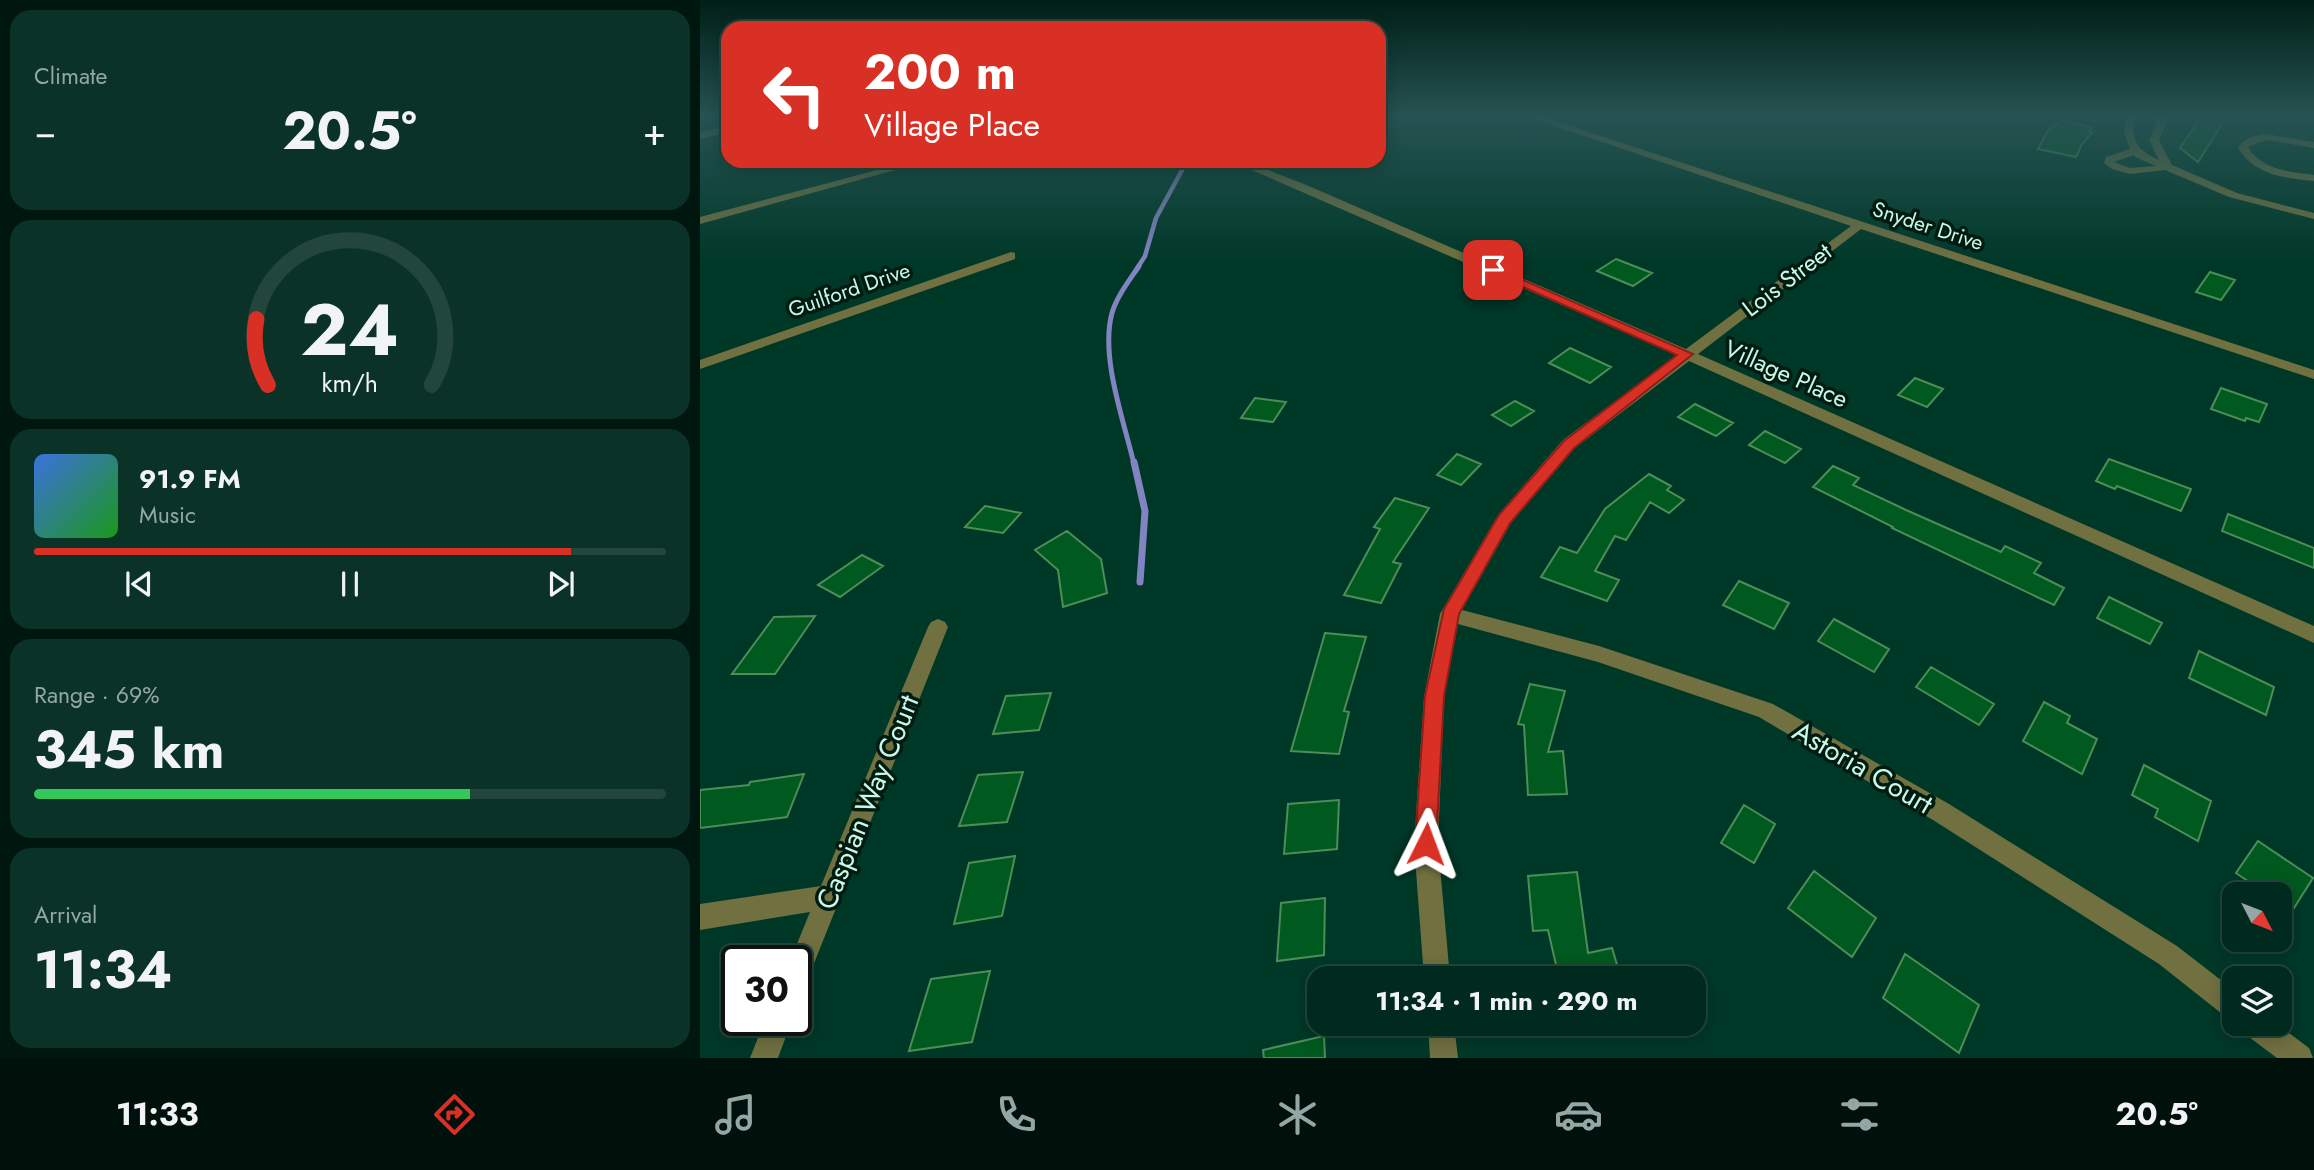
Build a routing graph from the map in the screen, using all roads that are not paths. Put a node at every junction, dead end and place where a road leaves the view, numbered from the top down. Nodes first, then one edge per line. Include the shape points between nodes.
1 (1679, 165) edge
2 (2113, 165) edge
3 (2262, 165) edge
4 (2167, 166) joint
5 (897, 168) edge
6 (1254, 168) edge
7 (2314, 178) edge
8 (2314, 216) edge
9 (700, 221) edge
10 (1860, 225) junction
11 (1011, 256) dead end
12 (1686, 354) junction
13 (700, 365) edge
14 (2314, 375) edge
15 (1450, 614) junction
16 (938, 627) dead end
17 (2314, 635) edge
18 (828, 897) junction
19 (700, 917) edge
20 (809, 945) edge
21 (1436, 966) edge
22 (2222, 998) edge
23 (773, 1036) edge
24 (1442, 1036) edge
25 (2271, 1036) edge
26 (764, 1058) edge
27 (1444, 1058) edge
28 (2299, 1058) edge

1 - 10 street, Snyder Drive
2 - 4 street via 2138,172
3 - 7 street
4 - 8 street via 2233,195
5 - 9 street
6 - 12 street, Village Place
10 - 12 street, Lois Street
10 - 14 street, Snyder Drive
11 - 13 street, Guilford Drive
12 - 15 street, Lois Street via 1569,444 1504,519
12 - 17 street, Village Place
15 - 21 street, Lois Street via 1434,696 1426,844
15 - 22 street, Astoria Court via 1599,654 1766,710 1941,812 2168,955
16 - 18 street, Caspian Way Court
18 - 19 street
18 - 20 street, Caspian Way Court
23 - 26 street
24 - 27 street
25 - 28 street

